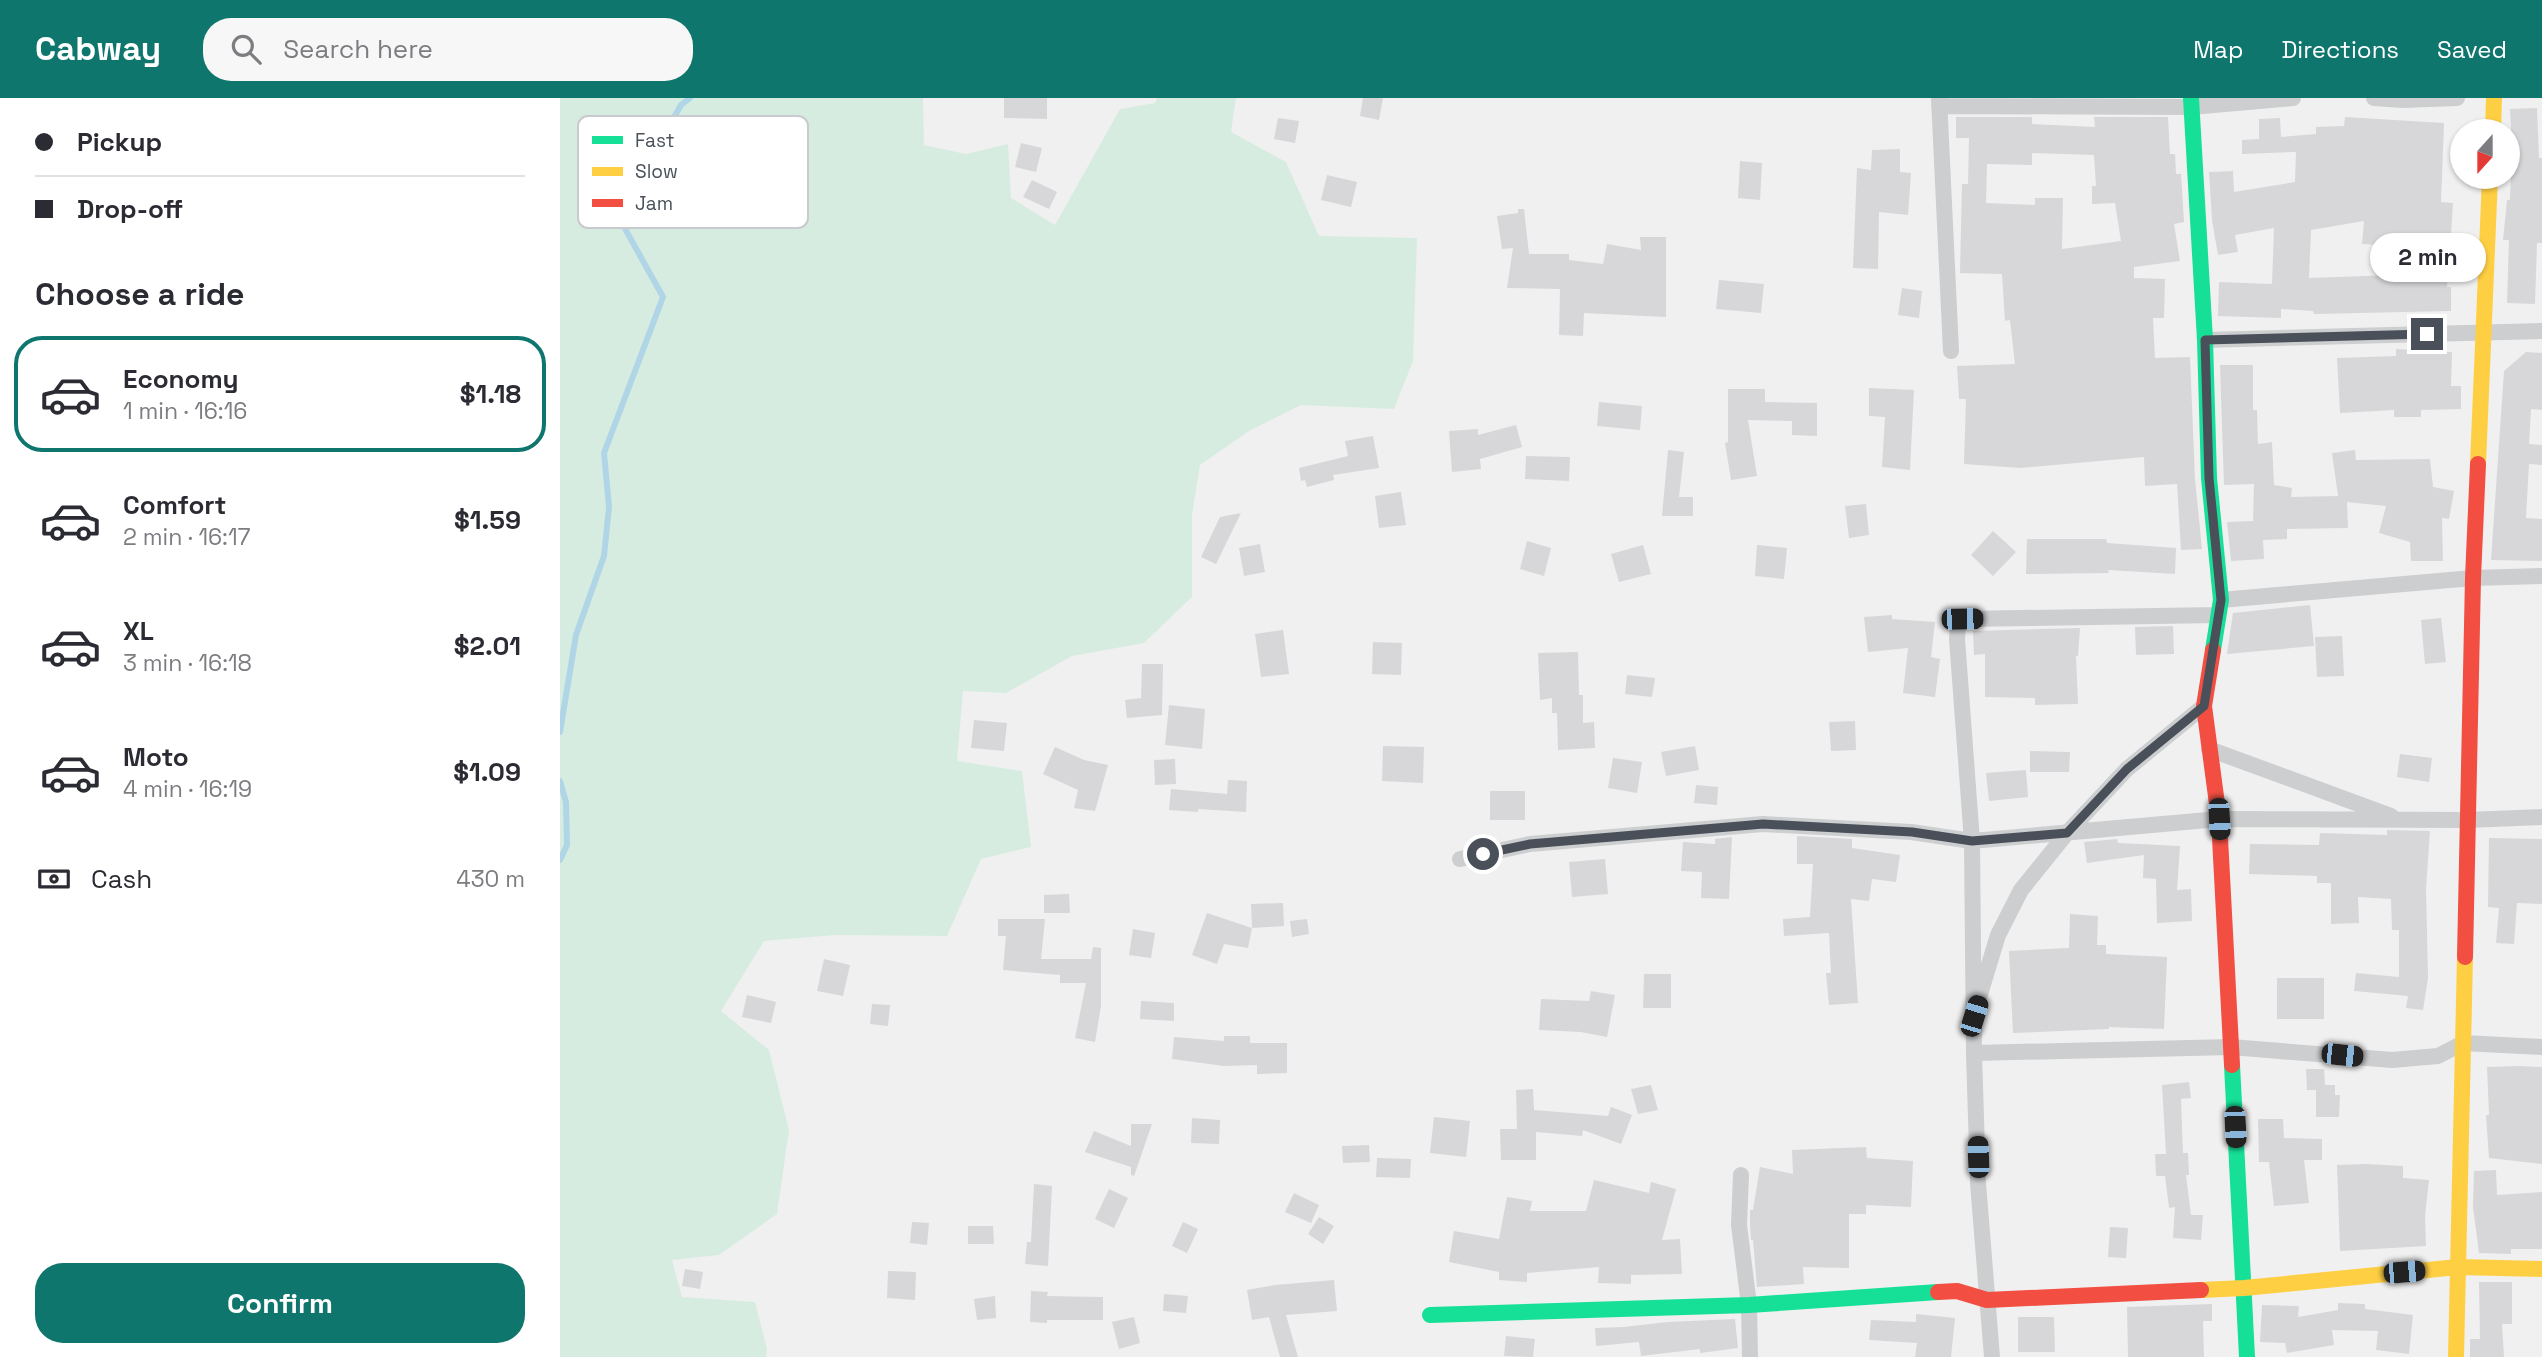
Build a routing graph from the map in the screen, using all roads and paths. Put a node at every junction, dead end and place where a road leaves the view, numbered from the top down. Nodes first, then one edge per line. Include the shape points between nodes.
1 (2293, 98) edge
2 (2374, 98) edge
3 (2457, 98) edge
4 (2494, 98) edge
5 (1939, 102) edge
6 (2191, 103) edge
7 (2493, 119) edge
8 (2489, 189) edge
9 (2542, 331) edge
10 (2482, 332) junction
11 (2205, 340) junction
12 (1951, 351) dead end
13 (2542, 576) edge
14 (2473, 578) junction
15 (2220, 607) junction
16 (2204, 706) junction
17 (2209, 749) junction
18 (2542, 817) edge
19 (2219, 819) junction
20 (2401, 820) junction
21 (2468, 820) junction
22 (2067, 833) junction
23 (1972, 841) junction
24 (1460, 859) dead end
25 (1974, 1016) junction
26 (2463, 1043) junction
27 (2231, 1047) junction
28 (2542, 1047) edge
29 (1974, 1053) junction
30 (1741, 1175) dead end
31 (2458, 1267) junction
32 (2542, 1269) edge
33 (2244, 1288) junction
34 (1987, 1300) junction
35 (1749, 1305) junction
36 (1430, 1315) dead end
37 (1750, 1357) edge
38 (1992, 1357) edge
39 (2247, 1357) edge
40 (2456, 1357) edge

1 - 6 street
2 - 3 street
4 - 7 street
5 - 6 street
5 - 12 street
6 - 11 street
8 - 10 street
9 - 10 street
10 - 11 street
10 - 14 street
11 - 15 street via 2209,478
13 - 14 street
14 - 15 street
14 - 21 street
15 - 16 street
15 - 23 street via 1962,619 1957,639
16 - 17 street
16 - 22 street via 2127,769
17 - 19 street
17 - 20 street
18 - 21 street
19 - 20 street
19 - 22 street
19 - 27 street
20 - 21 street
21 - 26 street
22 - 23 street
22 - 25 street via 2021,890 1998,935
23 - 24 street via 1912,832 1763,824 1530,844
23 - 25 street
25 - 29 street
26 - 27 street via 2438,1056 2392,1060
26 - 28 street
26 - 31 street
27 - 29 street
27 - 33 street
29 - 34 street
30 - 35 street via 1739,1225
31 - 32 street
31 - 33 street
31 - 40 street
33 - 34 street
33 - 39 street
34 - 35 street via 1958,1290
34 - 38 street
35 - 36 street
35 - 37 street

